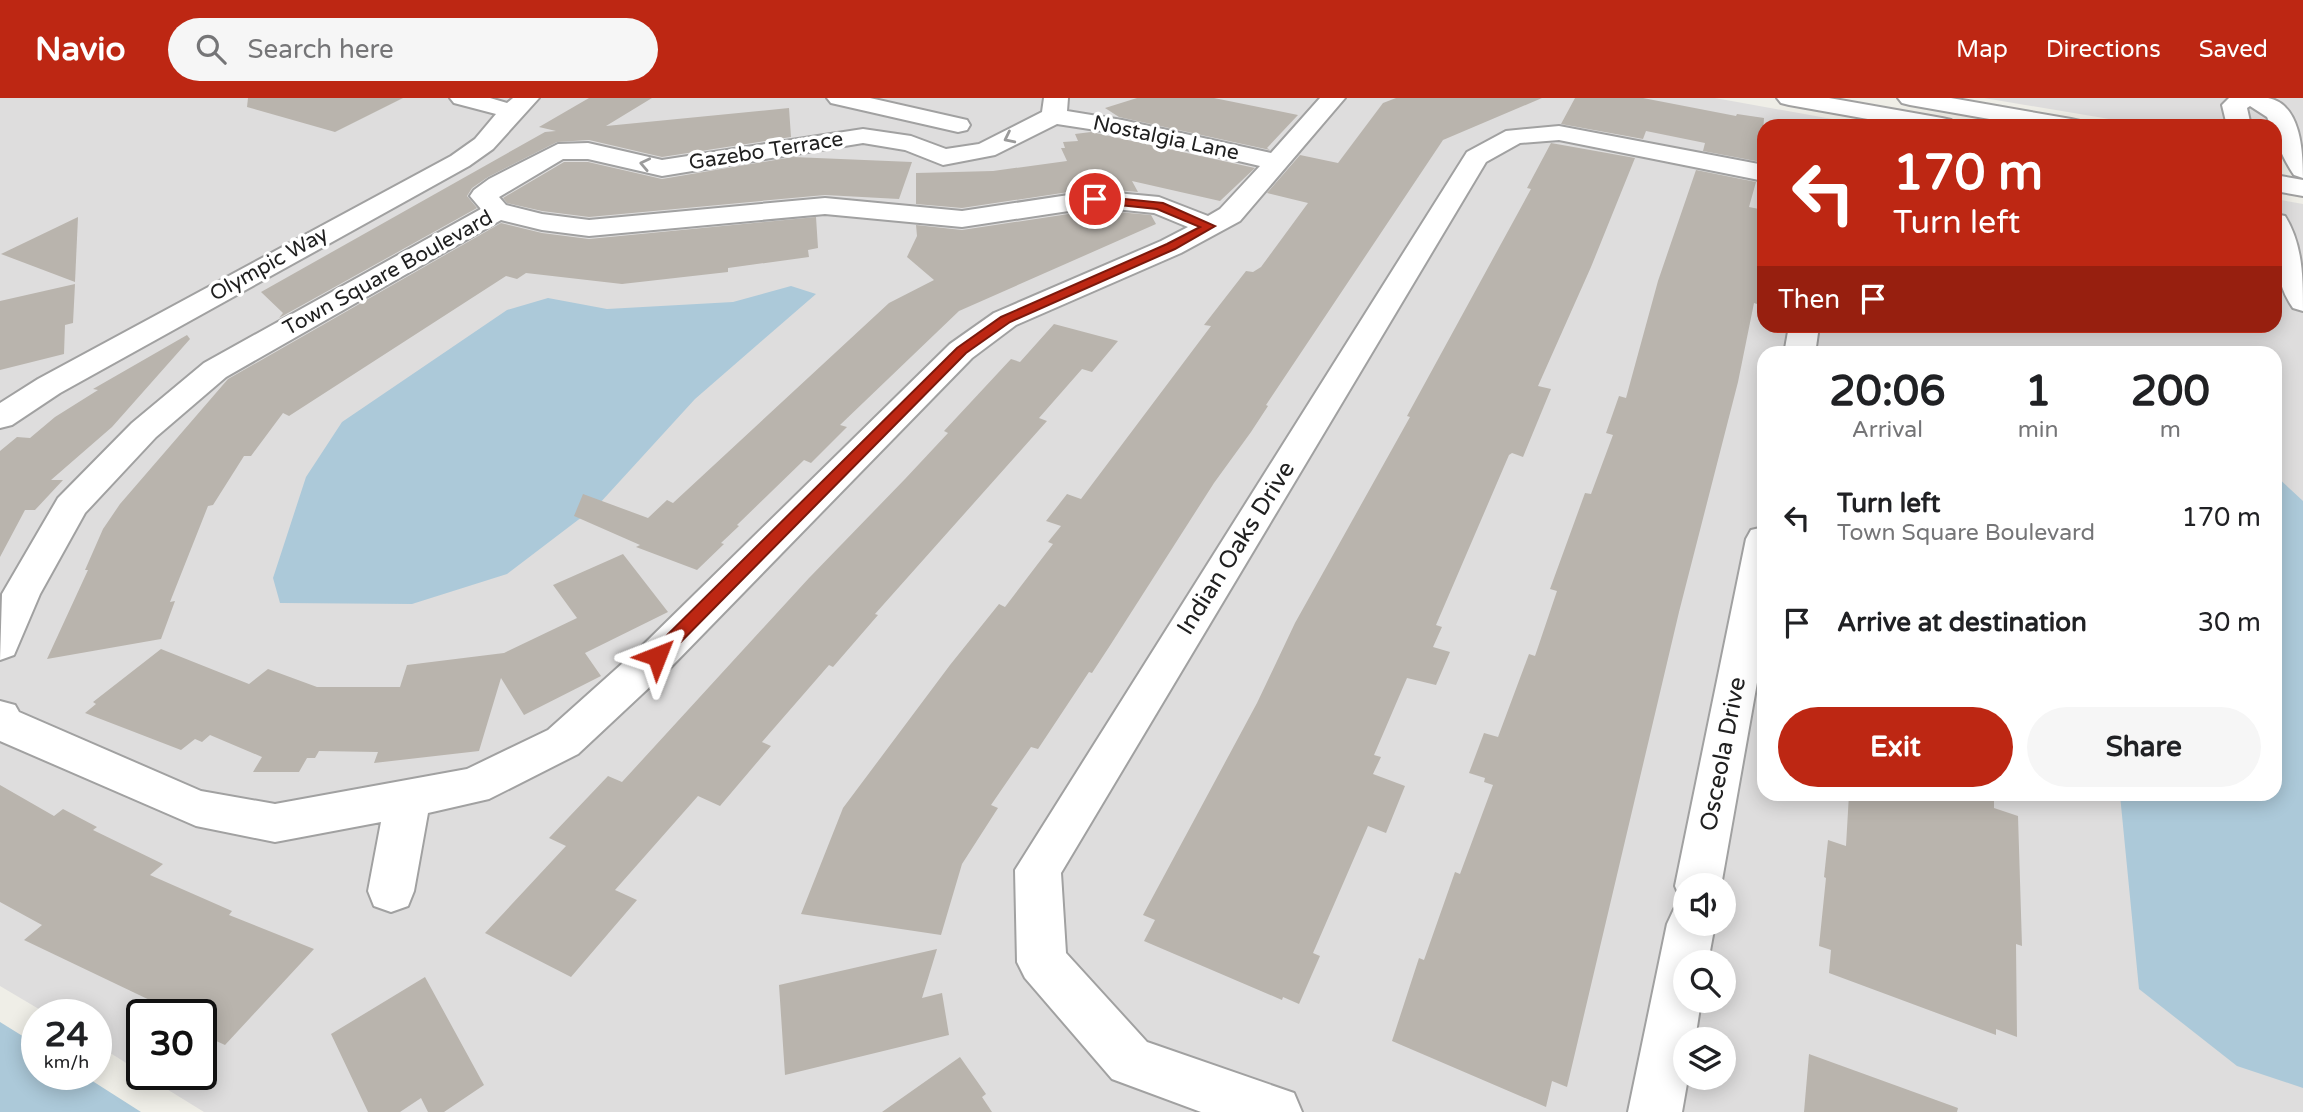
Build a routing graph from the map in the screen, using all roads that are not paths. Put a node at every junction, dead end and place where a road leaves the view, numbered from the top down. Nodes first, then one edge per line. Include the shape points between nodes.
1 (461, 98) edge
2 (839, 98) edge
3 (1789, 98) edge
4 (1910, 98) edge
5 (2246, 98) edge
6 (2254, 98) edge
7 (1327, 99) edge
8 (520, 104) edge
9 (1055, 107) edge
10 (1909, 119) edge
11 (2031, 119) edge
12 (2237, 119) edge
13 (2280, 119) edge
14 (2282, 124) edge
15 (958, 125) dead end
16 (1277, 162) junction
17 (2282, 164) edge
18 (1757, 172) edge
19 (2303, 172) edge
20 (2282, 180) edge
21 (497, 211) junction
22 (1209, 226) junction
23 (2286, 234) edge
24 (2294, 284) edge
25 (0, 418) edge
26 (1757, 576) edge
27 (0, 645) edge
28 (0, 717) edge
29 (408, 798) junction
30 (1700, 873) edge
31 (391, 891) dead end
32 (1689, 936) edge
33 (1275, 1112) edge
34 (1656, 1112) edge

1 - 8 street
2 - 15 street
3 - 10 street
4 - 11 street
5 - 12 street via 2234,104
6 - 13 street
7 - 16 street
8 - 25 street, Olympic Way via 484,144 460,161 85,366
9 - 16 street, Nostalgia Lane
9 -> 21 street, Gazebo Terrace via 986,150 943,158 911,143 863,136 662,168 588,151 558,152 483,196
14 - 19 street
16 - 22 street via 1230,215
17 - 19 street
18 - 33 street, Indian Oaks Drive via 1559,134 1515,136 1476,157 1038,870 1042,962 1130,1062
19 - 20 street
21 - 22 street, Town Square Boulevard via 589,228 825,206 962,219 1095,199 1159,205
21 - 27 street, Town Square Boulevard via 215,370 144,430 71,506 21,594
22 - 29 street via 1005,319 961,351 657,656 563,742 474,786
23 - 24 street
26 - 30 street, Osceola Drive
28 - 29 street via 1,723 196,808 275,823
29 - 31 street
32 - 34 street

